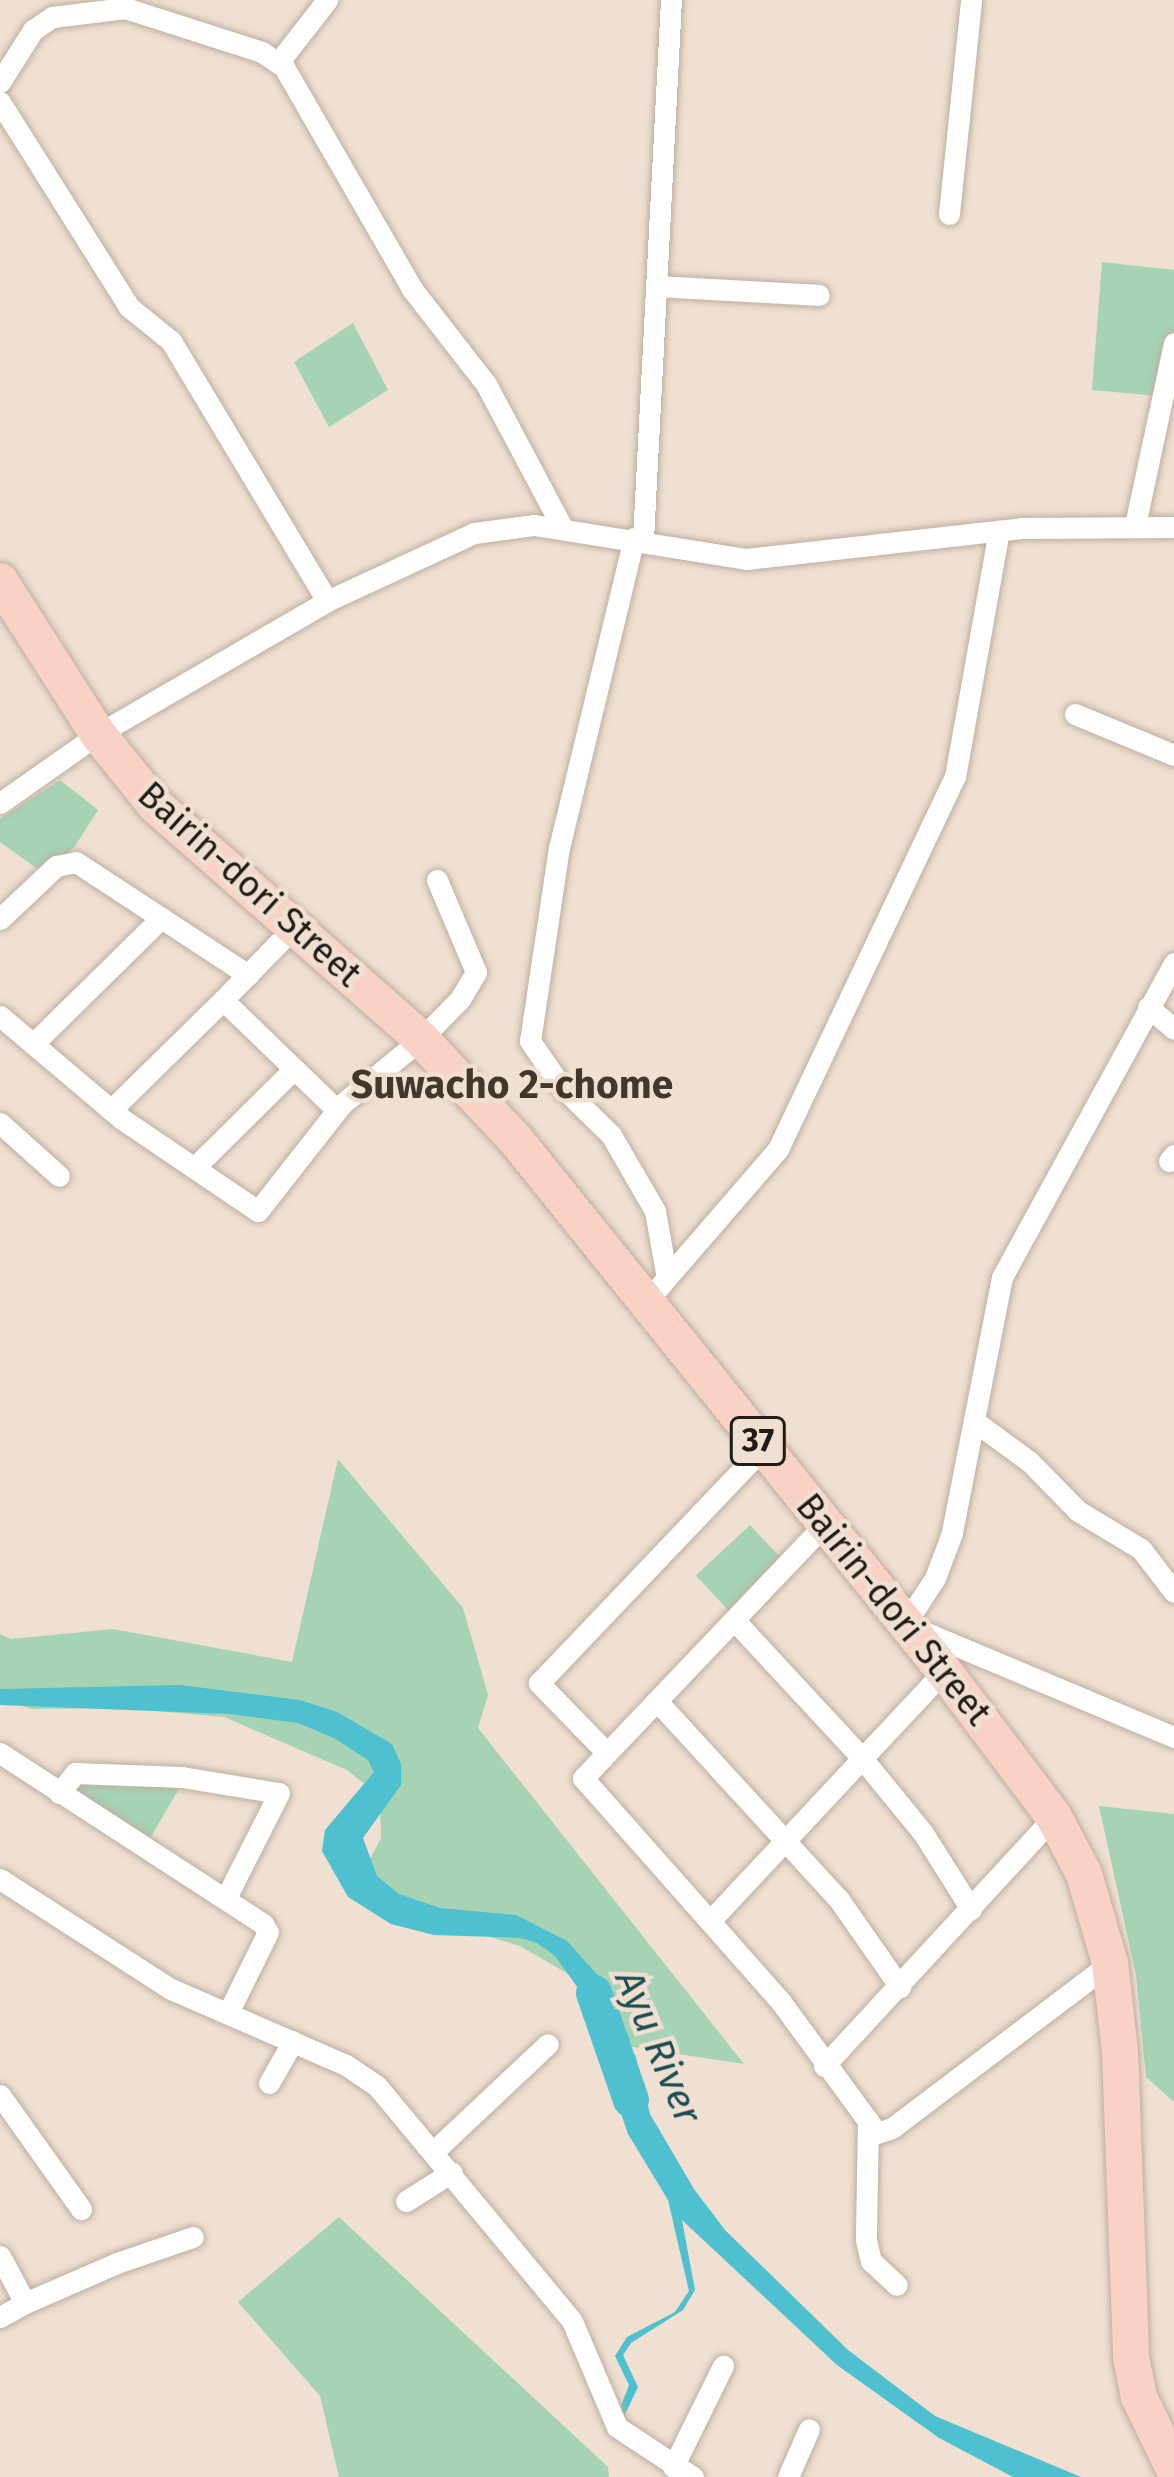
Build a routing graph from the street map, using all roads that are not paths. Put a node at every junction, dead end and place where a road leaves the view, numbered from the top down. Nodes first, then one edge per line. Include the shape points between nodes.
1 (327, 0) edge
2 (671, 0) edge
3 (971, 0) edge
4 (130, 5) edge
5 (278, 63) junction
6 (0, 82) edge
7 (0, 102) edge
8 (949, 214) dead end
9 (658, 286) junction
10 (819, 295) dead end
11 (1174, 343) edge
12 (1135, 525) junction
13 (1174, 527) edge
14 (563, 529) junction
15 (999, 531) junction
16 (639, 538) junction
17 (0, 581) edge
18 (327, 601) junction
19 (1075, 714) dead end
20 (98, 734) junction
21 (1174, 755) edge
22 (0, 803) edge
23 (437, 880) dead end
24 (160, 918) junction
25 (0, 919) edge
26 (293, 928) junction
27 (1174, 963) edge
28 (248, 975) junction
29 (223, 1000) junction
30 (1148, 1007) junction
31 (0, 1016) edge
32 (1174, 1029) edge
33 (421, 1039) junction
34 (33, 1044) junction
35 (294, 1069) junction
36 (337, 1110) junction
37 (111, 1111) junction
38 (0, 1123) edge
39 (194, 1168) junction
40 (59, 1176) dead end
41 (656, 1288) junction
42 (974, 1421) junction
43 (763, 1448) junction
44 (825, 1524) junction
45 (1174, 1592) edge
46 (734, 1621) junction
47 (905, 1624) junction
48 (944, 1671) junction
49 (657, 1701) junction
50 (1174, 1737) edge
51 (0, 1753) edge
52 (607, 1753) junction
53 (861, 1757) junction
54 (59, 1793) junction
55 (1054, 1817) junction
56 (786, 1841) junction
57 (0, 1879) edge
58 (226, 1898) junction
59 (971, 1909) junction
60 (710, 1921) junction
61 (1111, 1963) junction
62 (900, 1987) junction
63 (228, 2013) junction
64 (293, 2041) junction
65 (548, 2044) dead end
66 (824, 2066) junction
67 (269, 2083) dead end
68 (3, 2107) edge
69 (868, 2120) junction
70 (434, 2151) junction
71 (452, 2172) junction
72 (406, 2201) dead end
73 (81, 2209) dead end
74 (193, 2237) dead end
75 (0, 2256) edge
76 (897, 2285) dead end
77 (25, 2303) junction
78 (0, 2317) edge
79 (723, 2366) dead end
80 (809, 2429) dead end
81 (1174, 2469) edge
82 (683, 2472) edge
83 (788, 2477) edge

1 - 5 street
2 - 9 street
3 - 8 street
4 - 5 street
4 - 6 street via 52,17 33,30
5 - 14 street via 412,289 486,384
7 - 18 street via 129,308 171,341
9 - 10 street
9 - 16 street
11 - 12 street
12 - 13 street
12 - 15 street
14 - 16 street
14 - 18 street via 474,533
15 - 16 street via 746,559
15 - 41 street via 955,777 778,1149
16 - 41 street via 560,847 530,1041 610,1135 655,1211
17 - 20 main road, Bairin-dori Street / 37
18 - 20 street
19 - 21 street
20 - 22 street
20 - 26 main road, Bairin-dori Street / 37 via 173,823
23 - 33 street via 476,972
24 - 25 street via 76,862 56,866
24 - 28 street
24 - 34 street
26 - 28 street
26 - 33 main road, Bairin-dori Street / 37
27 - 30 street
28 - 29 street
29 - 35 street
29 - 37 street
30 - 32 street
30 - 42 street via 1012,1251
31 - 34 street
33 - 36 street
33 - 41 main road, Bairin-dori Street / 37
34 - 37 street
35 - 36 street
35 - 39 street
36 - 39 street via 259,1211
37 - 39 street
38 - 40 street
41 - 43 main road, Bairin-dori Street / 37
42 - 45 street via 1078,1511 1142,1549
42 - 47 street via 952,1533
43 - 44 main road, Bairin-dori Street / 37
43 - 52 street via 539,1683
44 - 46 street
44 - 47 main road, Bairin-dori Street / 37
46 - 49 street
46 - 53 street
47 - 48 main road, Bairin-dori Street / 37
47 - 50 street
48 - 53 street
48 - 55 main road, Bairin-dori Street / 37
49 - 52 street
49 - 56 street
51 - 54 street
52 - 60 street via 583,1778
53 - 56 street
53 - 59 street
54 - 58 street
54 - 58 street via 75,1773 279,1792
55 - 59 street
55 - 61 main road, Bairin-dori Street / 37 via 1084,1874
56 - 60 street
56 - 62 street
57 - 63 street via 171,1989
58 - 63 street via 268,1932
59 - 62 street
60 - 66 street
61 - 69 street via 892,2128 878,2133
61 - 81 main road, Bairin-dori Street / 37 via 1131,2356 1139,2396
62 - 66 street
63 - 64 street
64 - 67 street
64 - 70 street via 377,2086
65 - 70 street
66 - 69 street
68 - 73 street
69 - 76 street via 866,2240 872,2261
70 - 71 street
71 - 72 street
71 - 82 street via 572,2321 617,2427
74 - 77 street
75 - 77 street
77 - 78 street
79 - 82 street
80 - 83 street

